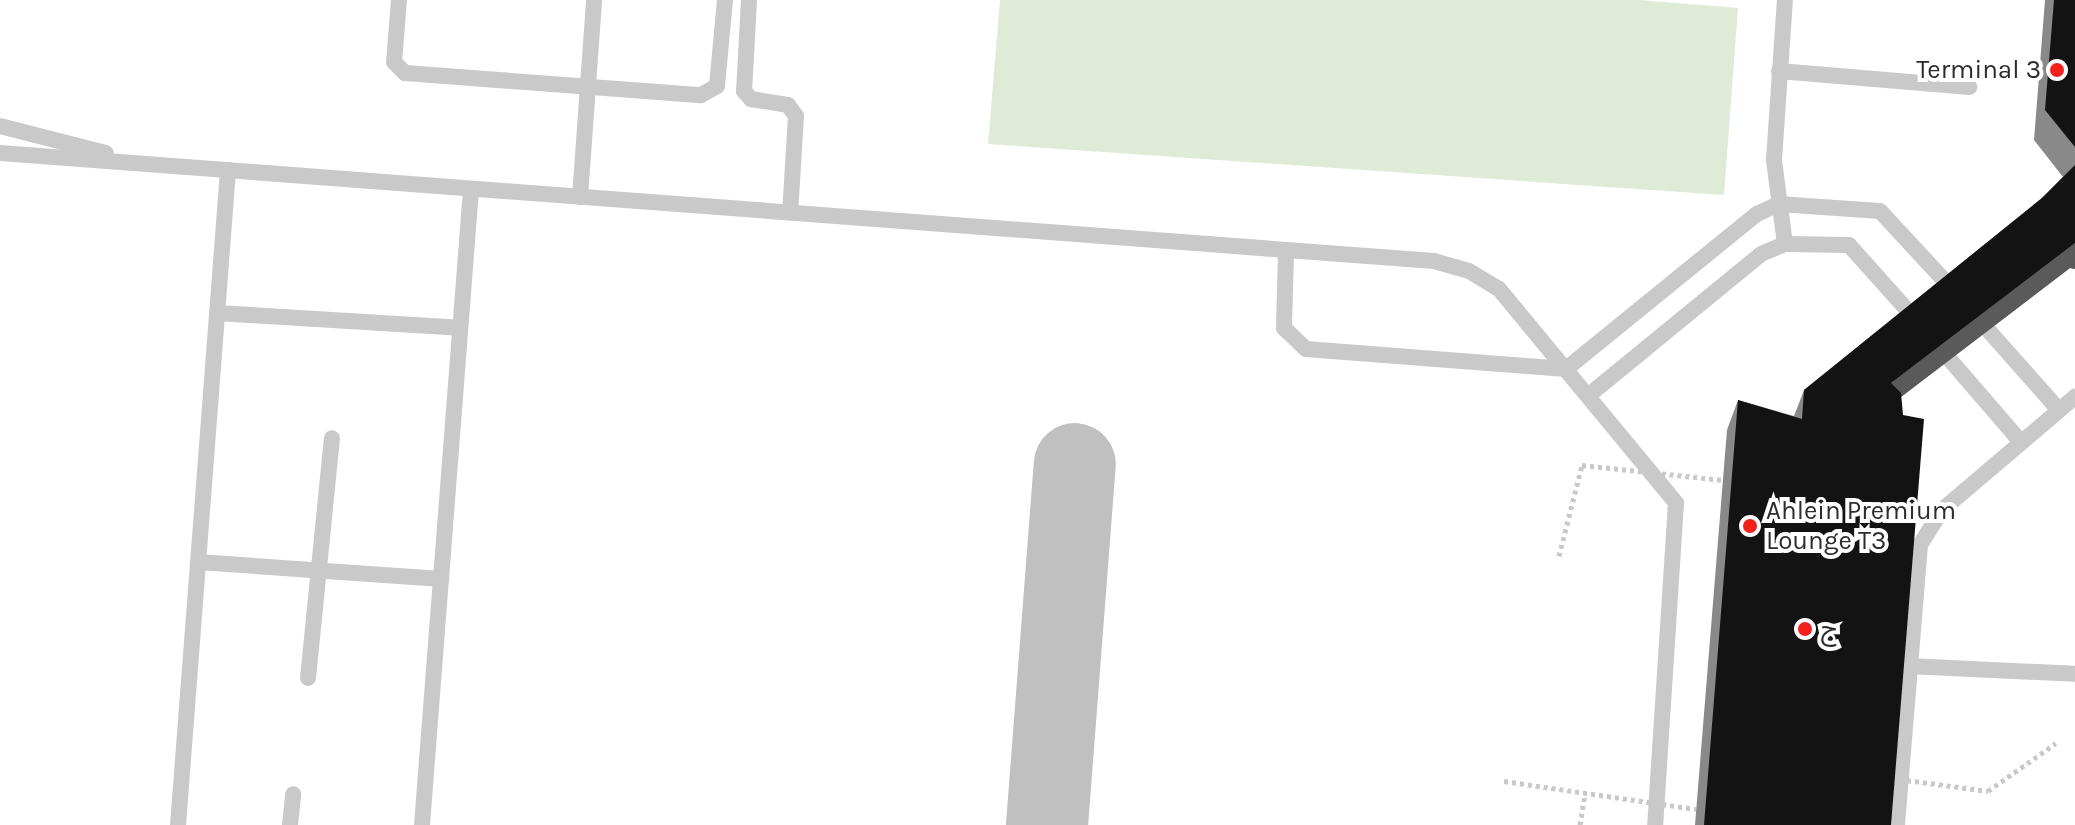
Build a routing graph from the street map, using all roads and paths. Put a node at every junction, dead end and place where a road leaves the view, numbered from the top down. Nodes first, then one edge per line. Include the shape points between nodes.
1 (399, 0) edge
2 (594, 0) edge
3 (725, 0) edge
4 (749, 0) edge
5 (1785, 0) edge
6 (1779, 71) junction
7 (588, 87) junction
8 (1969, 87) dead end
9 (0, 126) edge
10 (0, 153) edge
11 (150, 164) junction
12 (228, 170) junction
13 (471, 189) junction
14 (580, 197) junction
15 (1778, 204) junction
16 (790, 213) junction
17 (1785, 244) junction
18 (1286, 252) junction
19 (1954, 291) edge
20 (217, 313) junction
21 (1917, 321) edge
22 (460, 328) junction
23 (1989, 331) edge
24 (1951, 361) edge
25 (1566, 369) junction
26 (1589, 395) junction
27 (2075, 397) edge
28 (2058, 409) junction
29 (332, 438) dead end
30 (2021, 442) junction
31 (1723, 480) dead end
32 (1559, 556) dead end
33 (198, 562) junction
34 (319, 570) junction
35 (441, 579) junction
36 (1908, 666) junction
37 (2075, 674) edge
38 (308, 678) dead end
39 (2056, 743) dead end
40 (1886, 777) edge
41 (1504, 781) dead end
42 (1585, 793) junction
43 (293, 794) dead end
44 (1696, 809) dead end
45 (178, 825) edge
46 (290, 825) edge
47 (422, 825) edge
48 (1580, 825) edge
49 (1655, 825) edge
50 (1897, 825) edge

1 - 7 lane via 394,62 400,71
2 - 7 lane
3 - 7 lane via 719,77 712,92
4 - 16 lane via 744,91 751,99 788,105 796,116
5 - 6 lane
6 - 8 lane
6 - 15 lane via 1774,160
7 - 14 lane
9 - 11 lane
10 - 11 lane
11 - 12 lane
12 - 13 lane
12 - 20 lane
13 - 14 lane
13 - 22 lane
14 - 16 lane
15 - 17 lane
15 - 19 lane via 1880,211
15 - 25 lane via 1757,214
16 - 18 lane
17 - 21 lane via 1849,245
17 - 26 lane via 1761,254
18 - 25 lane via 1434,261 1469,271 1499,289
18 - 25 lane via 1284,328 1306,349
20 - 22 lane
20 - 33 lane
22 - 35 lane
23 - 28 lane
24 - 30 lane
25 - 26 lane
26 - 49 lane via 1669,491 1678,516
27 - 28 lane
28 - 30 lane
29 - 34 lane
30 - 36 lane via 1928,528 1915,563
31 - 32 path, bridge via 1582,465
33 - 34 lane
33 - 45 lane
34 - 35 lane
34 - 38 lane
35 - 47 lane
36 - 37 lane
36 - 50 lane
39 - 40 path, bridge via 1988,791
41 - 42 path, bridge
42 - 44 path, bridge
42 - 48 path
43 - 46 lane

